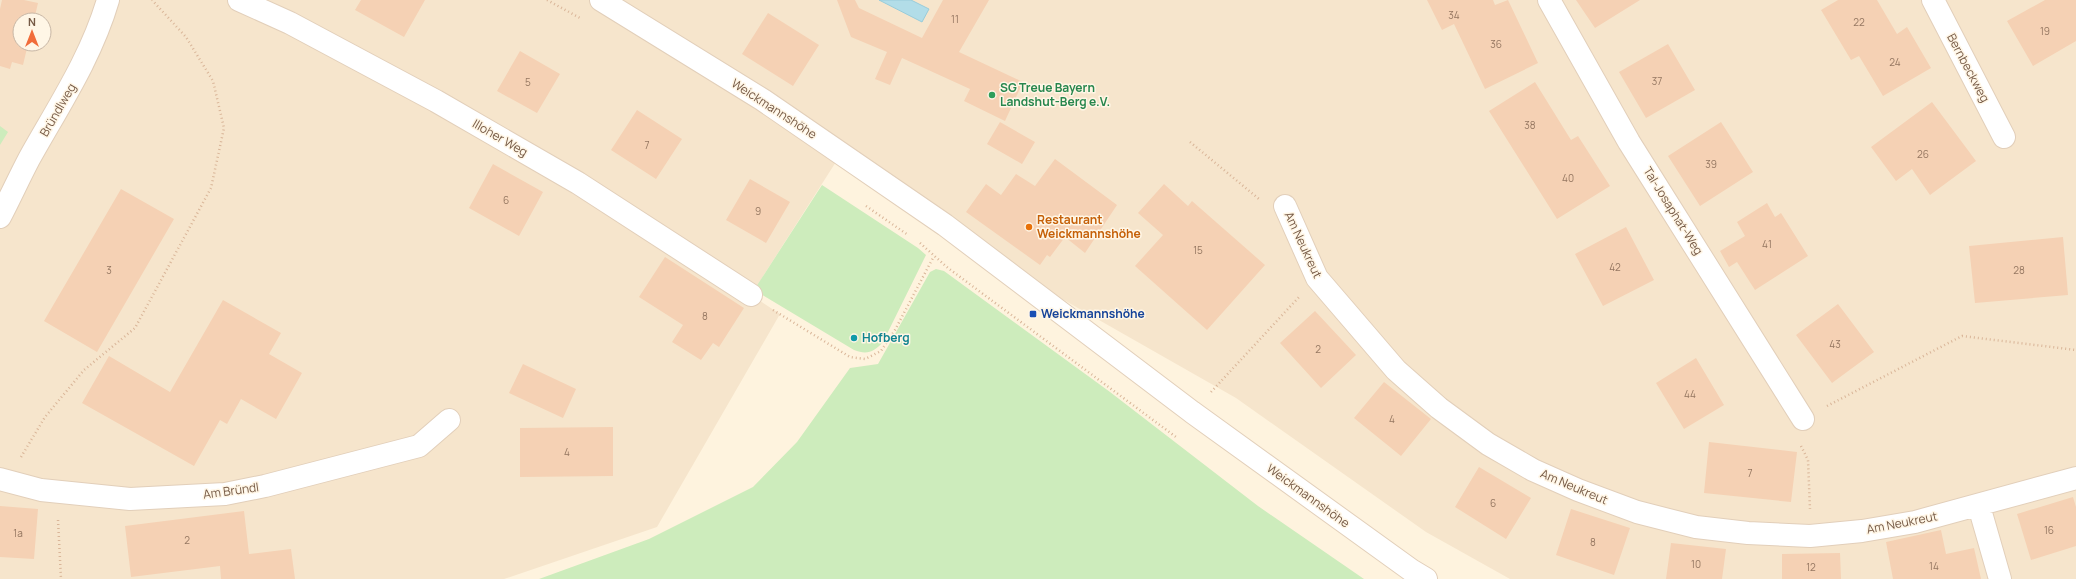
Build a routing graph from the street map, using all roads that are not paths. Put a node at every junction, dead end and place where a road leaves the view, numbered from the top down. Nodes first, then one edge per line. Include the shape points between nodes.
1 (108, 0) edge
2 (239, 0) edge
3 (601, 0) edge
4 (1549, 0) edge
5 (1932, 0) edge
6 (2004, 136) dead end
7 (1285, 206) road end
8 (0, 217) edge
9 (751, 295) road end
10 (1803, 419) road end
11 (449, 420) dead end
12 (2076, 478) edge
13 (3, 480) edge
14 (1979, 506) junction
15 (1426, 579) edge
16 (2000, 579) edge

1 - 8 street, Bründlweg via 77,76 29,159
2 - 9 street, Illoher Weg via 290,23 470,120 578,183
3 - 15 street, Weickmannshöhe via 763,100 945,225 1192,412 1404,566
4 - 10 street, Tal-Josaphat-Weg via 1629,142
5 - 6 street, Bernbeckweg
7 - 14 street, Am Neukreut via 1317,278 1396,370 1440,408 1488,444 1533,470 1578,490 1637,512 1696,527 1810,536 1915,522
11 - 13 street, Am Bründl via 419,446 225,494 130,499 56,491
12 - 14 street, Am Neukreut
14 - 16 street

